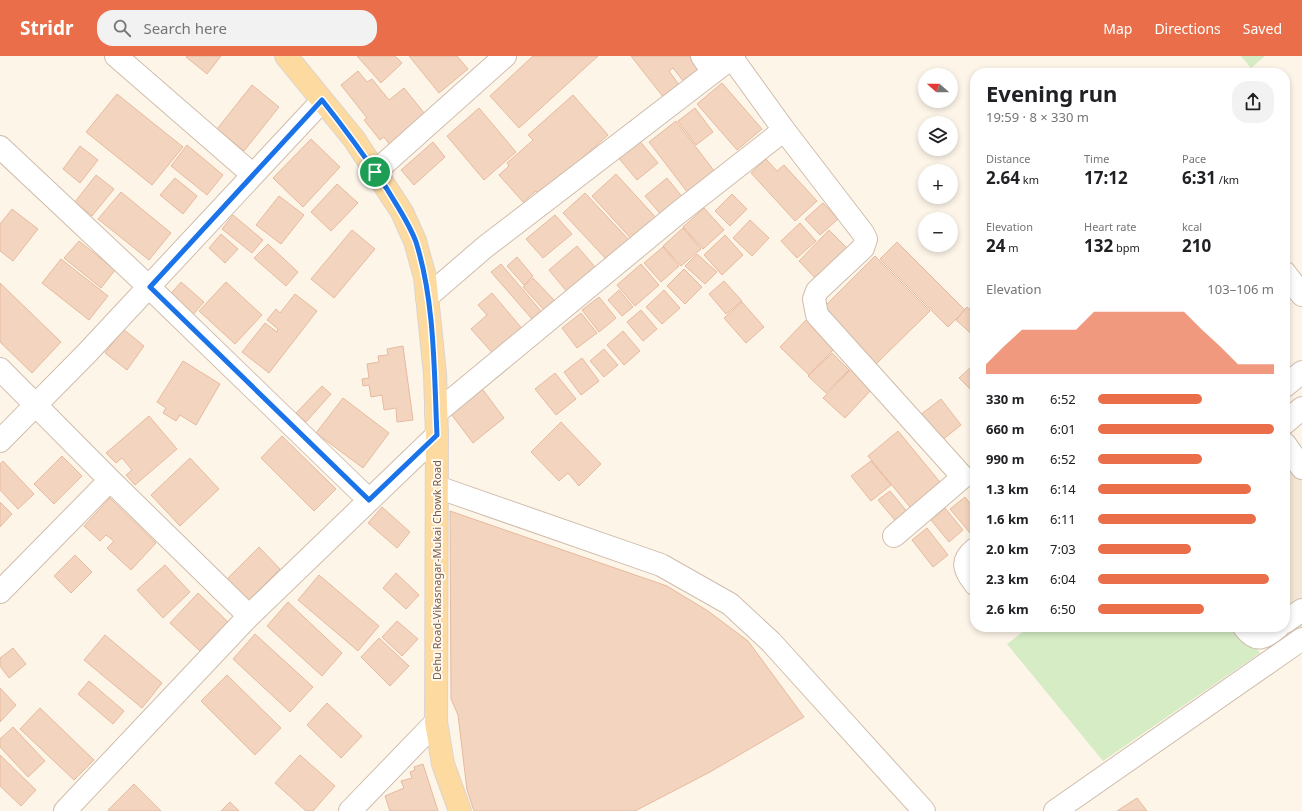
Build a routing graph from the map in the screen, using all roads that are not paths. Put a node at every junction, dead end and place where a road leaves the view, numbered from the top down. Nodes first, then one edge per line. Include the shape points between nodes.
1 (116, 56) edge
2 (286, 56) edge
3 (504, 56) edge
4 (733, 57) edge
5 (708, 64) edge
6 (322, 100) junction
7 (784, 130) junction
8 (0, 147) edge
9 (375, 172) junction
10 (253, 175) junction
11 (1290, 279) edge
12 (150, 287) junction
13 (1302, 295) edge
14 (427, 297) junction
15 (0, 369) edge
16 (1302, 372) edge
17 (1290, 382) edge
18 (35, 405) junction
19 (1302, 408) edge
20 (436, 413) junction
21 (1290, 419) edge
22 (437, 435) junction
23 (0, 441) edge
24 (1290, 451) edge
25 (1302, 468) edge
26 (964, 470) edge
27 (110, 480) junction
28 (437, 487) junction
29 (369, 500) junction
30 (894, 536) dead end
31 (970, 553) edge
32 (970, 577) edge
33 (0, 592) edge
34 (1302, 610) edge
35 (249, 616) junction
36 (1290, 618) edge
37 (1247, 632) edge
38 (1271, 632) edge
39 (1302, 639) edge
40 (436, 722) junction
41 (65, 811) edge
42 (350, 811) edge
43 (460, 811) edge
44 (924, 811) edge
45 (1055, 811) edge

1 - 10 street
2 - 6 main road, Dehu Road-Vikasnagar-Mukai Chowk Road
3 - 9 street
4 - 5 street
4 - 7 street
5 - 14 street
6 - 9 main road, Dehu Road-Vikasnagar-Mukai Chowk Road via 354,139
6 - 10 street
7 - 20 street via 678,213
7 - 26 street via 866,239 863,248 817,291 814,299 817,315
8 - 12 street
9 - 14 main road, Dehu Road-Vikasnagar-Mukai Chowk Road via 402,212 415,241 425,277
10 - 12 street
11 - 13 street
12 - 18 street
12 - 29 street
14 - 20 main road, Dehu Road-Vikasnagar-Mukai Chowk Road via 435,374
15 - 18 street
16 - 17 street
18 - 23 street
18 - 27 street
19 - 21 street
20 - 22 main road, Dehu Road-Vikasnagar-Mukai Chowk Road
22 - 28 main road, Dehu Road-Vikasnagar-Mukai Chowk Road
22 - 29 street
24 - 25 street
26 - 30 street
27 - 33 street
27 - 35 street
28 - 40 main road, Dehu Road-Vikasnagar-Mukai Chowk Road
28 - 44 street via 662,565 730,604 771,642
29 - 35 street
31 - 32 street via 964,565
34 - 36 street
35 - 41 street
37 - 38 street via 1250,636 1258,638
39 - 45 street
40 - 42 street
40 - 43 main road, Dehu Road-Vikasnagar-Mukai Chowk Road via 443,764

